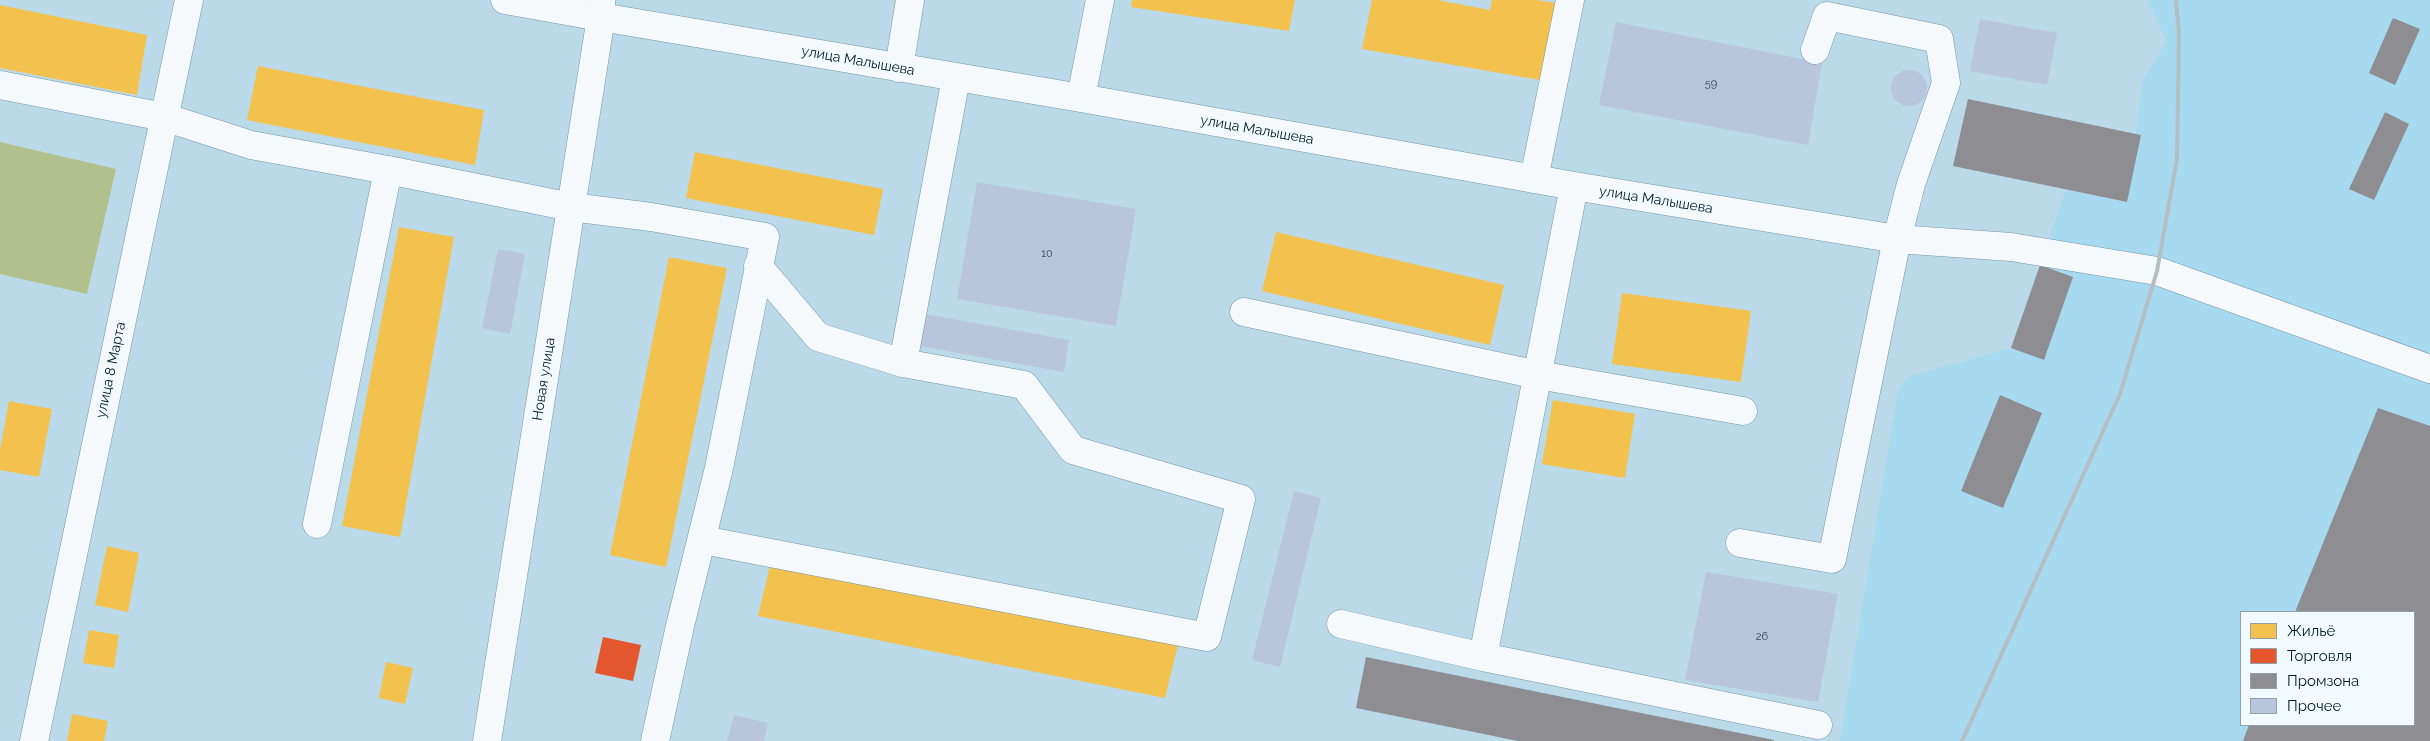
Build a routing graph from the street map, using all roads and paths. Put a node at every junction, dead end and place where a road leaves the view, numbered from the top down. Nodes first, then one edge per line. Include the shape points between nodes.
1 (188, 0) edge
2 (505, 0) edge
3 (910, 0) edge
4 (1100, 0) edge
5 (1570, 0) edge
6 (601, 8) edge
7 (1815, 50) dead end
8 (900, 68) junction
9 (956, 78) junction
10 (0, 85) edge
11 (1081, 98) junction
12 (164, 117) junction
13 (1637, 147) dead end
14 (382, 169) dead end
15 (1534, 179) junction
16 (1574, 186) junction
17 (178, 192) dead end
18 (1628, 195) junction
19 (571, 207) junction
20 (1897, 239) junction
21 (758, 266) junction
22 (1244, 312) dead end
23 (903, 364) junction
24 (2430, 369) edge
25 (1538, 375) junction
26 (1566, 380) junction
27 (1743, 411) dead end
28 (1499, 442) dead end
29 (309, 448) dead end
30 (552, 504) dead end
31 (613, 516) dead end
32 (317, 524) joint
33 (703, 540) junction
34 (1740, 542) joint
35 (1505, 544) junction
36 (464, 567) dead end
37 (542, 579) dead end
38 (1676, 582) junction
39 (1695, 586) dead end
40 (1341, 624) junction
41 (1197, 635) junction
42 (1662, 648) junction
43 (1683, 652) dead end
44 (1483, 657) junction
45 (1652, 691) junction
46 (1818, 725) dead end
47 (1318, 726) junction
48 (629, 732) dead end
49 (34, 741) edge
50 (487, 741) edge
51 (655, 741) edge
52 (1176, 741) edge
53 (1332, 741) edge

1 - 12 street, улица 8 Марта
2 - 6 street, улица Малышева
3 - 8 street
4 - 11 street
5 - 15 street
6 - 8 street, улица Малышева
6 - 19 street, Новая улица
7 - 20 street via 1827,16 1939,39 1946,83 1910,184
8 - 9 street, улица Малышева
9 - 11 street, улица Малышева
9 - 23 street
10 - 12 street
11 - 15 street, улица Малышева
12 - 14 street via 251,146
12 - 49 street, улица 8 Марта
13 - 18 path
15 - 16 street, улица Малышева
16 - 18 street, улица Малышева
16 - 25 street
17 - 29 path via 238,323 241,382
18 - 20 street, улица Малышева
18 - 26 path via 1598,351
19 - 21 street via 765,237
19 - 32 street via 388,170
19 - 50 street, Новая улица
20 - 24 street, улица Малышева via 2012,247 2157,271
20 - 34 street via 1832,559
21 - 23 street via 818,337
21 - 33 street via 732,410
22 - 25 street
23 - 41 street via 1024,385 1073,450 1241,499
25 - 26 street
25 - 35 street
26 - 27 street
28 - 40 path via 1355,568
30 - 31 path
32 - 36 path via 330,540
33 - 41 street
33 - 51 street
34 - 38 path via 1719,537 1683,551
35 - 38 path
35 - 44 street
37 - 48 path
38 - 39 path
38 - 42 path
40 - 44 street
40 - 47 path
41 - 47 path via 1255,685
41 - 52 path via 1174,703 1179,729
42 - 43 path
42 - 45 path
44 - 45 street
45 - 46 street
47 - 53 path

